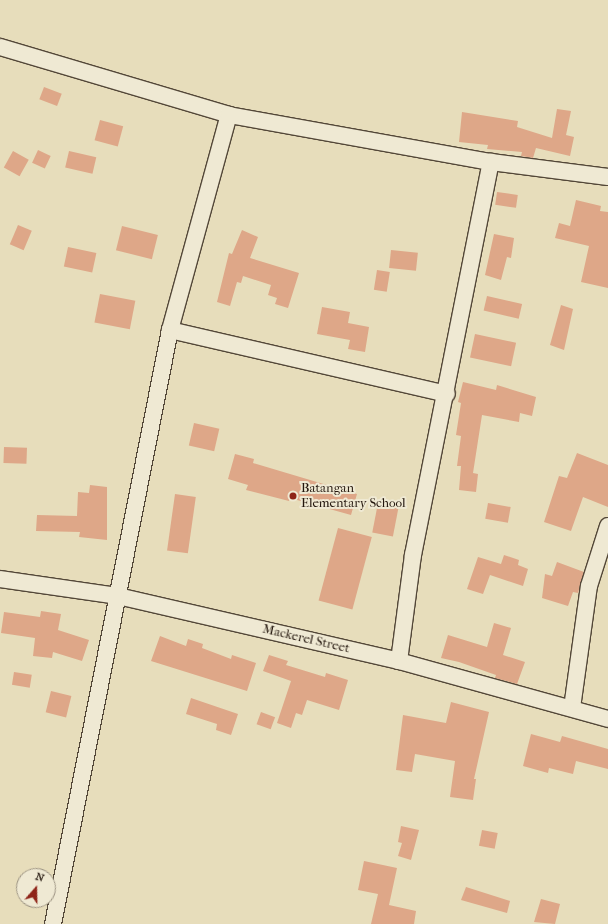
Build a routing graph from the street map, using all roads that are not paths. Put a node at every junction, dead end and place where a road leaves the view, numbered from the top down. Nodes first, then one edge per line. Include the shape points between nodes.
1 (0, 47) edge
2 (229, 115) junction
3 (492, 162) junction
4 (608, 177) edge
5 (170, 330) junction
6 (447, 394) junction
7 (608, 526) edge
8 (0, 579) edge
9 (118, 596) junction
10 (399, 661) junction
11 (572, 708) junction
12 (608, 719) edge
13 (54, 924) edge

1 - 2 street
2 - 3 street
2 - 5 street
3 - 4 street
3 - 6 street
5 - 6 street
5 - 9 street
6 - 10 street via 413,555
7 - 11 street via 589,586
8 - 9 street, Mackerel Street
9 - 10 street, Mackerel Street
9 - 13 street
10 - 11 street, Mackerel Street
11 - 12 street, Mackerel Street

